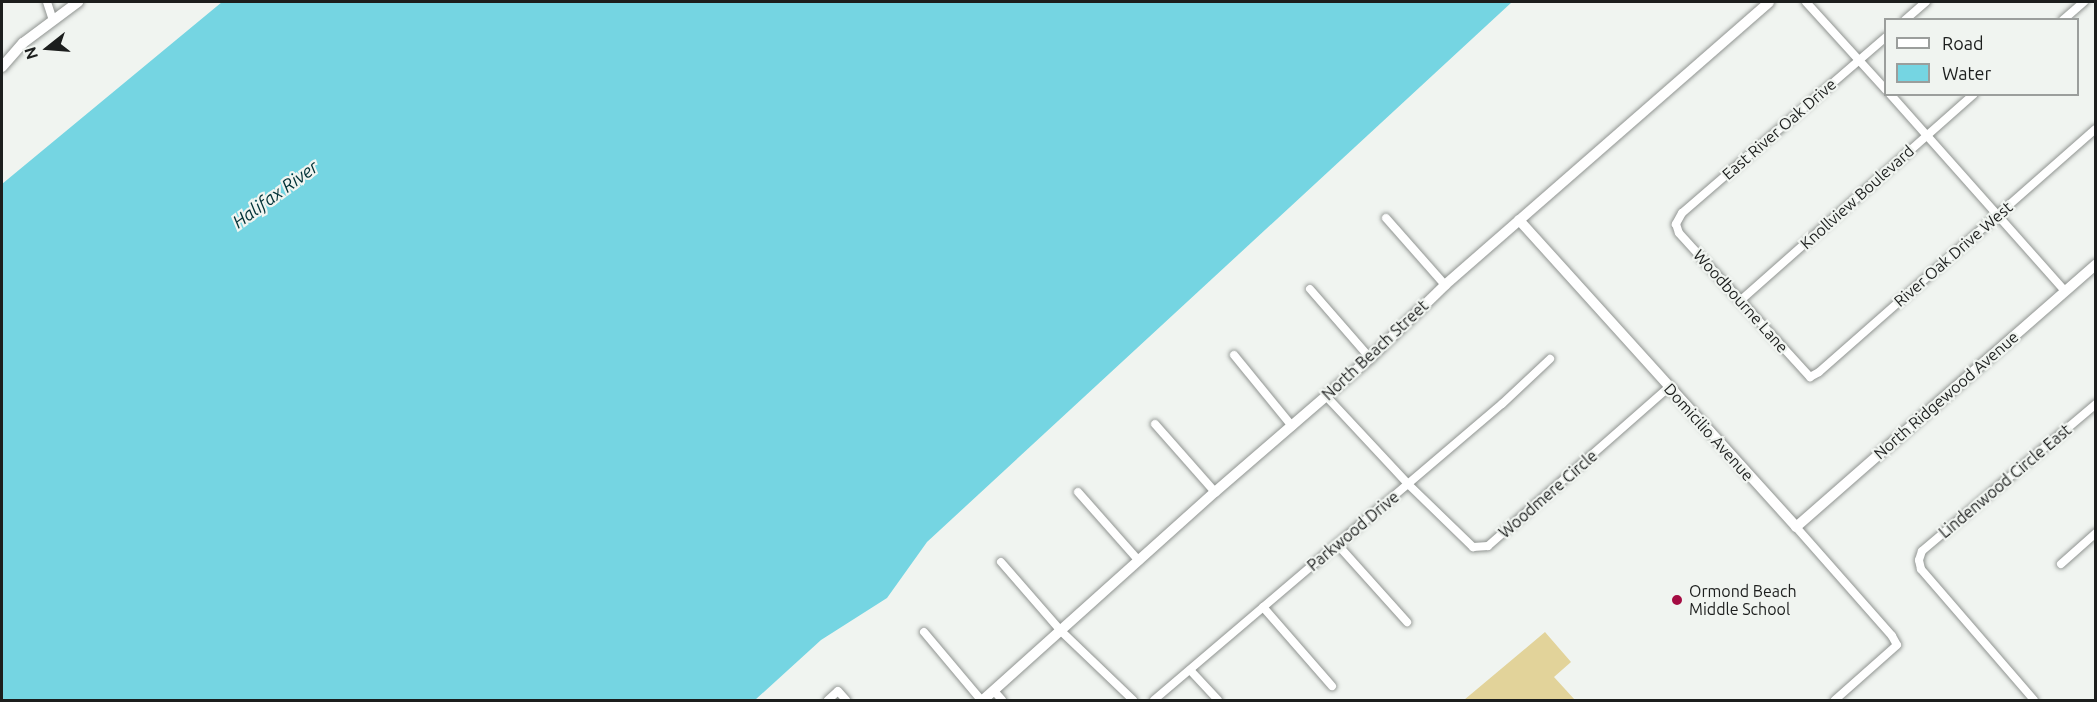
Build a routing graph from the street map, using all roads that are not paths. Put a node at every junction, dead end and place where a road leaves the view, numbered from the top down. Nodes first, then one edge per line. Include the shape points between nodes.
1 (47, 2) edge
2 (78, 2) edge
3 (1769, 2) edge
4 (1806, 2) edge
5 (1926, 2) edge
6 (2084, 2) edge
7 (1907, 18) edge
8 (2065, 18) edge
9 (53, 20) junction
10 (1884, 39) edge
11 (1859, 60) junction
12 (2, 67) edge
13 (1884, 88) edge
14 (1892, 96) edge
15 (1972, 96) edge
16 (2096, 129) edge
17 (1926, 136) junction
18 (1996, 215) junction
19 (1386, 218) dead end
20 (1519, 220) junction
21 (1676, 224) joint
22 (2096, 264) edge
23 (1445, 285) junction
24 (1310, 289) dead end
25 (2065, 291) junction
26 (1741, 300) junction
27 (1234, 355) dead end
28 (1370, 358) junction
29 (1550, 359) dead end
30 (1810, 377) joint
31 (1669, 387) junction
32 (1326, 396) junction
33 (2096, 404) edge
34 (1155, 424) dead end
35 (1292, 426) junction
36 (1408, 484) junction
37 (1078, 492) dead end
38 (1215, 492) junction
39 (1796, 527) junction
40 (2096, 533) edge
41 (1337, 544) junction
42 (1139, 561) junction
43 (1001, 562) dead end
44 (2061, 564) dead end
45 (1263, 607) junction
46 (1407, 622) dead end
47 (1061, 631) junction
48 (924, 632) dead end
49 (1190, 669) junction
50 (1332, 686) dead end
51 (994, 691) junction
52 (828, 700) edge
53 (846, 700) edge
54 (982, 700) edge
55 (1002, 700) edge
56 (1133, 700) edge
57 (1154, 700) edge
58 (1218, 700) edge
59 (1835, 700) edge
60 (2034, 700) edge

1 - 9 street
2 - 9 street
3 - 20 street, North Beach Street
4 - 11 street
5 - 7 street
6 - 8 street
9 - 12 street via 23,43
10 - 11 street, East River Oak Drive
11 - 13 street
11 - 21 street, East River Oak Drive via 1682,213
14 - 17 street
15 - 17 street, Knollview Boulevard
16 - 18 street, River Oak Drive West
17 - 18 street
17 - 26 street, Knollview Boulevard
18 - 25 street
18 - 30 street, River Oak Drive West
19 - 23 street
20 - 23 street, North Beach Street
20 - 31 street, Domicilio Avenue
21 - 26 street, Woodbourne Lane via 1679,233
22 - 25 street, North Ridgewood Avenue
23 - 28 street, North Beach Street
24 - 28 street
25 - 39 street, North Ridgewood Avenue
26 - 30 street, Woodbourne Lane
27 - 35 street
28 - 32 street, North Beach Street
29 - 36 street, Parkwood Drive
31 - 36 street, Woodmere Circle via 1488,546 1469,546
31 - 39 street, Domicilio Avenue
32 - 35 street, North Beach Street
32 - 36 street, Woodmere Circle
33 - 60 street, Lindenwood Circle East via 1922,551 1919,560 1921,569
34 - 38 street
35 - 38 street, North Beach Street
36 - 41 street, Parkwood Drive
37 - 42 street
38 - 42 street, North Beach Street
39 - 59 street, Domicilio Avenue via 1898,645
40 - 44 street
41 - 45 street, Parkwood Drive
41 - 46 street
42 - 47 street, North Beach Street
43 - 47 street
45 - 49 street, Parkwood Drive
45 - 50 street
47 - 51 street, North Beach Street
47 - 56 street
48 - 54 street
49 - 57 street, Parkwood Drive
49 - 58 street
51 - 54 street, North Beach Street
51 - 55 street
52 - 53 street via 838,691

